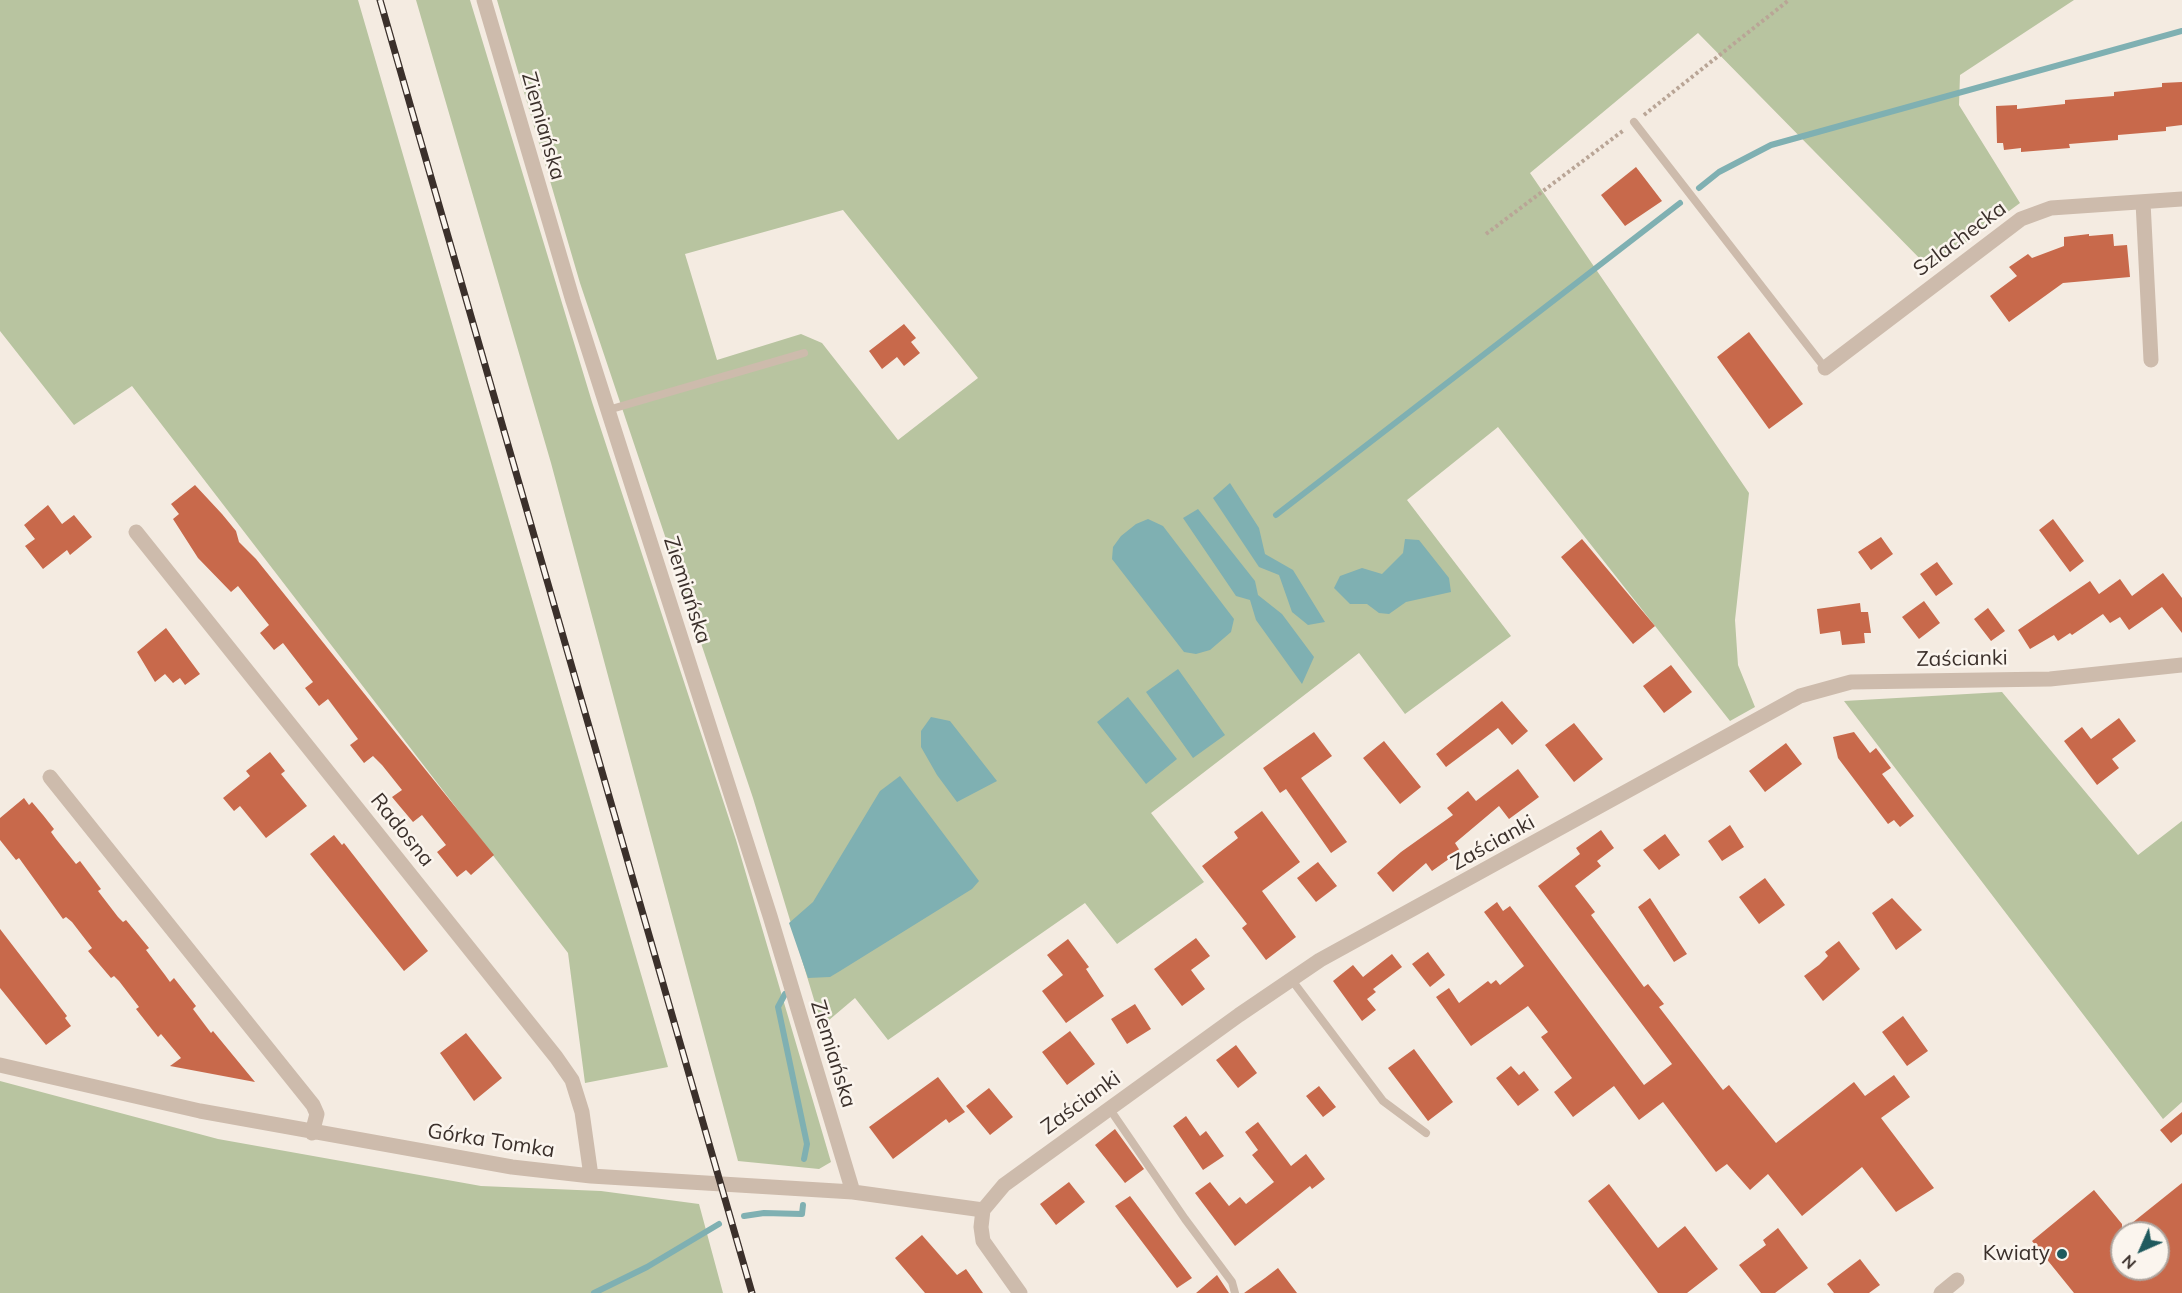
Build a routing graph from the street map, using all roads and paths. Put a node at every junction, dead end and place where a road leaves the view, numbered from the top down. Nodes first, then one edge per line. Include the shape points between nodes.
1 (484, 0) edge
2 (1634, 122) dead end
3 (2182, 199) edge
4 (2143, 202) junction
5 (804, 353) dead end
6 (2151, 360) dead end
7 (1825, 368) joint
8 (608, 410) junction
9 (136, 532) dead end
10 (2182, 665) edge
11 (50, 777) dead end
12 (1291, 979) junction
13 (0, 1065) edge
14 (1109, 1108) junction
15 (312, 1133) junction
16 (1426, 1133) dead end
17 (591, 1176) junction
18 (853, 1192) junction
19 (982, 1210) junction
20 (1957, 1280) dead end
21 (1020, 1293) edge
22 (1235, 1293) edge
23 (1941, 1293) edge

1 - 8 street, Ziemiańska
2 - 7 lane
3 - 4 street, Szlachecka
4 - 6 street
4 - 7 street, Szlachecka via 2050,208 2021,219
5 - 8 lane
8 - 18 street, Ziemiańska via 770,916
9 - 17 street, Radosna via 556,1057 572,1080 582,1112
10 - 12 street, Zaścianki via 2050,679 1851,682 1800,696
11 - 15 street via 313,1106 317,1114
12 - 14 street, Zaścianki
12 - 16 lane via 1383,1101
13 - 15 street, Górka Tomka via 200,1112
14 - 19 street, Zaścianki via 1004,1185
14 - 22 lane via 1232,1282
15 - 17 street, Górka Tomka via 512,1167
17 - 18 street, Górka Tomka
18 - 19 street, Górka Tomka
19 - 21 street via 983,1241
20 - 23 street

